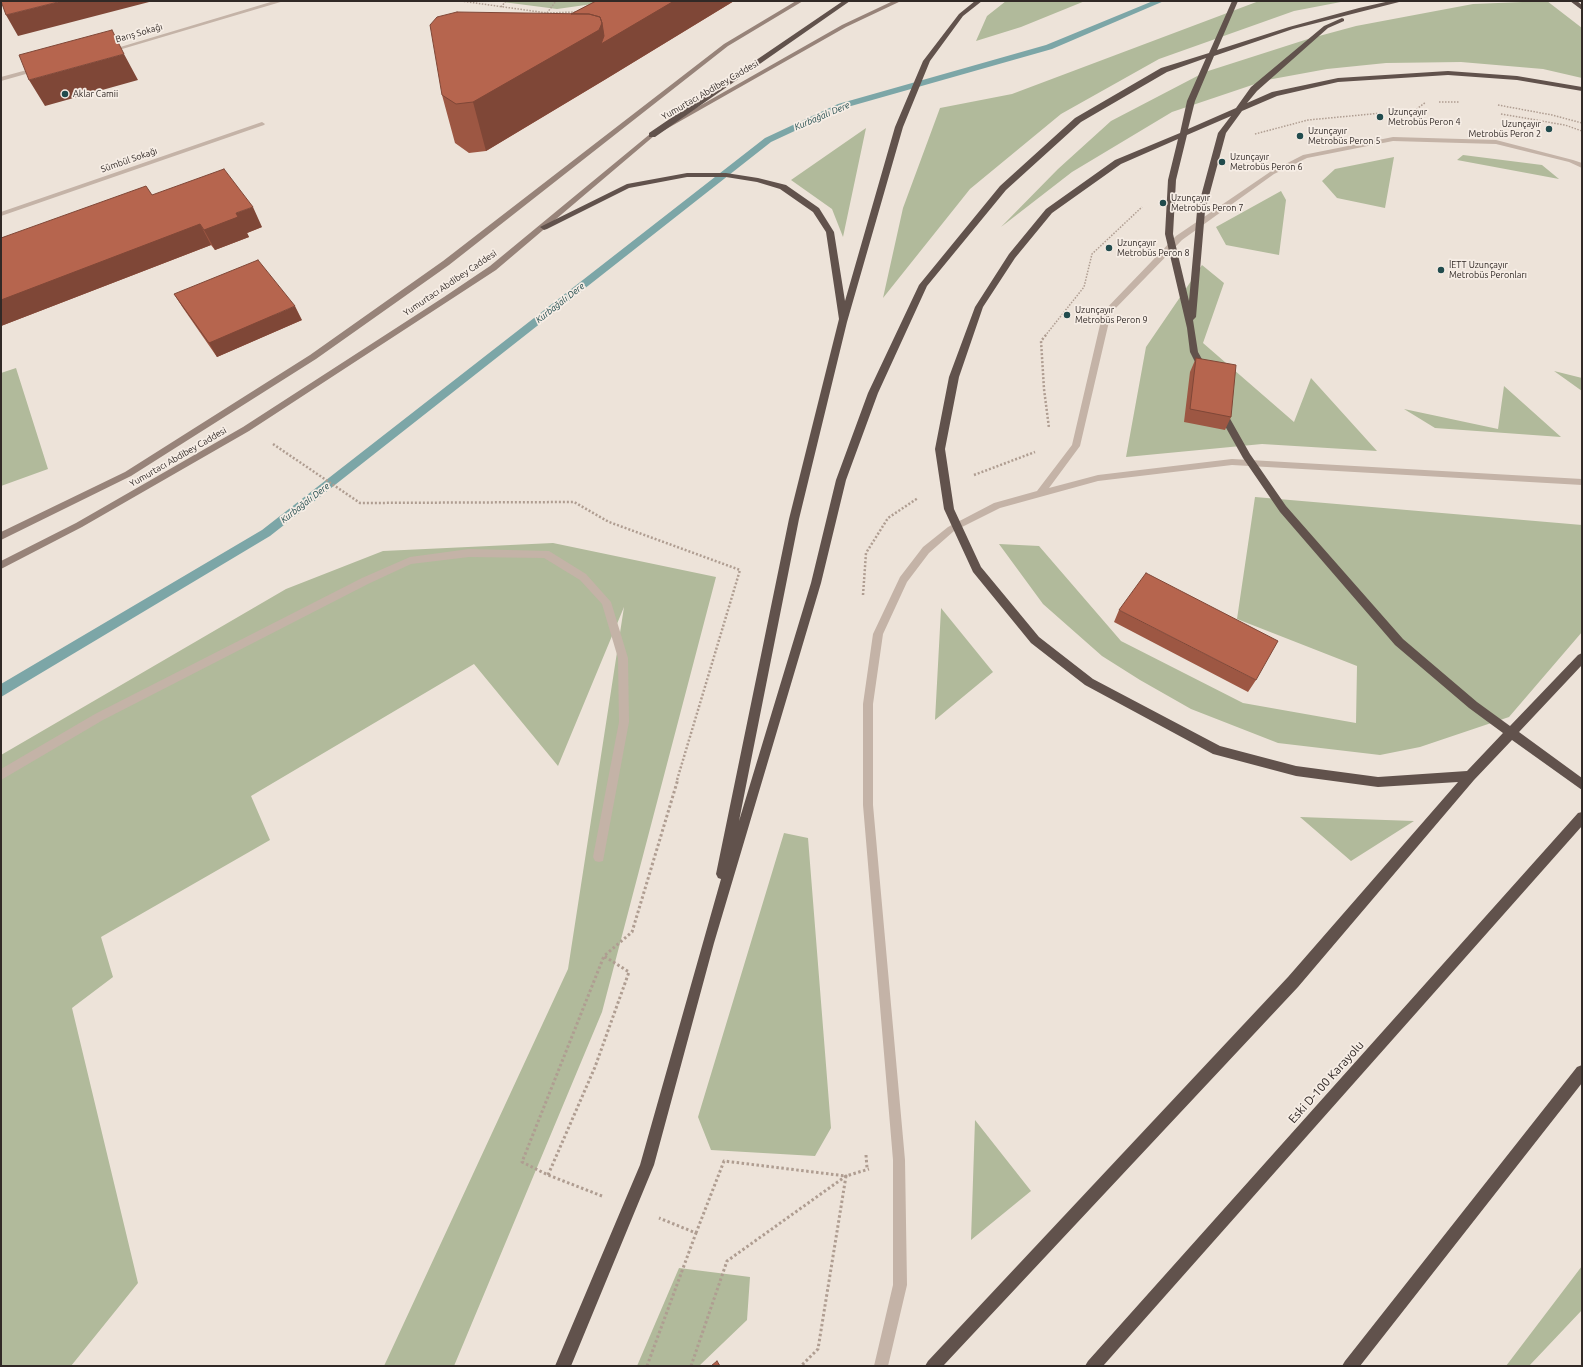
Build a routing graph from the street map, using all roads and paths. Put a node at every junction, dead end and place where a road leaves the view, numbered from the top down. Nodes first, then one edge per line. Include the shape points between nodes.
1 (281, 1) edge
2 (461, 1) edge
3 (506, 1) edge
4 (556, 1) edge
5 (800, 1) edge
6 (847, 1) edge
7 (898, 1) edge
8 (979, 1) edge
9 (1235, 1) edge
10 (1390, 1) edge
11 (1400, 1) edge
12 (1574, 2) edge
13 (501, 7) junction
14 (1582, 8) edge
15 (578, 12) edge
16 (547, 13) junction
17 (101, 53) edge
18 (48, 67) edge
19 (1, 79) edge
20 (1582, 89) edge
21 (1464, 102) dead end
22 (1494, 104) dead end
23 (1413, 111) dead end
24 (1582, 123) edge
25 (262, 124) dead end
26 (652, 135) junction
27 (1582, 166) edge
28 (1, 214) edge
29 (544, 227) junction
30 (843, 322) junction
31 (1191, 328) junction
32 (1207, 379) edge
33 (1216, 399) edge
34 (272, 444) dead end
35 (1582, 482) edge
36 (1040, 493) junction
37 (360, 503) dead end
38 (1, 536) edge
39 (1, 565) edge
40 (1582, 658) edge
41 (1, 776) edge
42 (1470, 776) junction
43 (1582, 785) edge
44 (1582, 817) edge
45 (599, 857) dead end
46 (708, 943) junction
47 (604, 956) dead end
48 (596, 1067) dead end
49 (1582, 1072) edge
50 (899, 1160) junction
51 (548, 1175) junction
52 (846, 1176) junction
53 (604, 1197) dead end
54 (654, 1217) dead end
55 (696, 1233) junction
56 (563, 1366) edge
57 (647, 1366) edge
58 (691, 1366) edge
59 (801, 1366) edge
60 (881, 1366) edge
61 (933, 1366) edge
62 (1093, 1366) edge
63 (1350, 1366) edge

1 - 17 street, Barış Sokağı
2 - 13 path
3 - 13 path
4 - 16 path
5 - 38 main road via 726,45 446,263 313,357 128,474
6 - 26 highway
7 - 26 main road, Yumurtacı Abdibey Caddesi via 844,26
8 - 30 highway via 961,15 927,61 899,127
9 - 31 highway via 1191,101 1172,180 1169,234
10 - 31 highway via 1326,27 1254,89 1222,133 1201,211
11 - 46 highway via 1291,28 1164,70 1078,120 1002,188 923,285 873,393 841,480 816,583
12 - 14 highway
13 - 16 path
15 - 16 path
18 - 19 street
20 - 42 highway via 1516,78 1448,73 1338,80 1275,94 1118,162 1049,211 1012,256 979,306 954,377 940,449 949,509 977,569 1035,640 1089,682 1217,750 1296,771 1378,782
21 - 23 path via 1425,102
22 - 24 path
25 - 28 street, Sümbül Sokağı
26 - 29 main road, Yumurtacı Abdibey Caddesi
27 - 36 street via 1496,142 1393,139 1305,156 1272,173 1179,238 1107,312 1076,446
29 - 30 highway via 627,186 687,175 719,175 758,180 783,187 816,210 830,232
29 - 39 main road, Yumurtacı Abdibey Caddesi via 493,268 246,429 79,525
30 - 46 highway via 794,519
31 - 32 highway via 1194,352
33 - 43 highway via 1246,456 1283,509 1399,642 1473,705
34 - 37 path
35 - 36 street via 1232,462 1098,478
36 - 50 street via 997,505 952,529 926,550 903,580 878,634 868,704 868,805
40 - 42 highway
41 - 45 street via 99,717 410,561 469,553 546,554 583,577 606,602 623,658 624,722
42 - 61 highway via 1293,982
44 - 62 highway, Eski D-100 Karayolu
46 - 56 highway via 647,1165
47 - 51 path via 522,1162
48 - 51 path
49 - 63 highway
50 - 52 path
50 - 60 street via 900,1285
51 - 53 path
52 - 55 path via 724,1160
52 - 58 path via 727,1261
52 - 59 path via 818,1349
54 - 55 path
55 - 57 path

